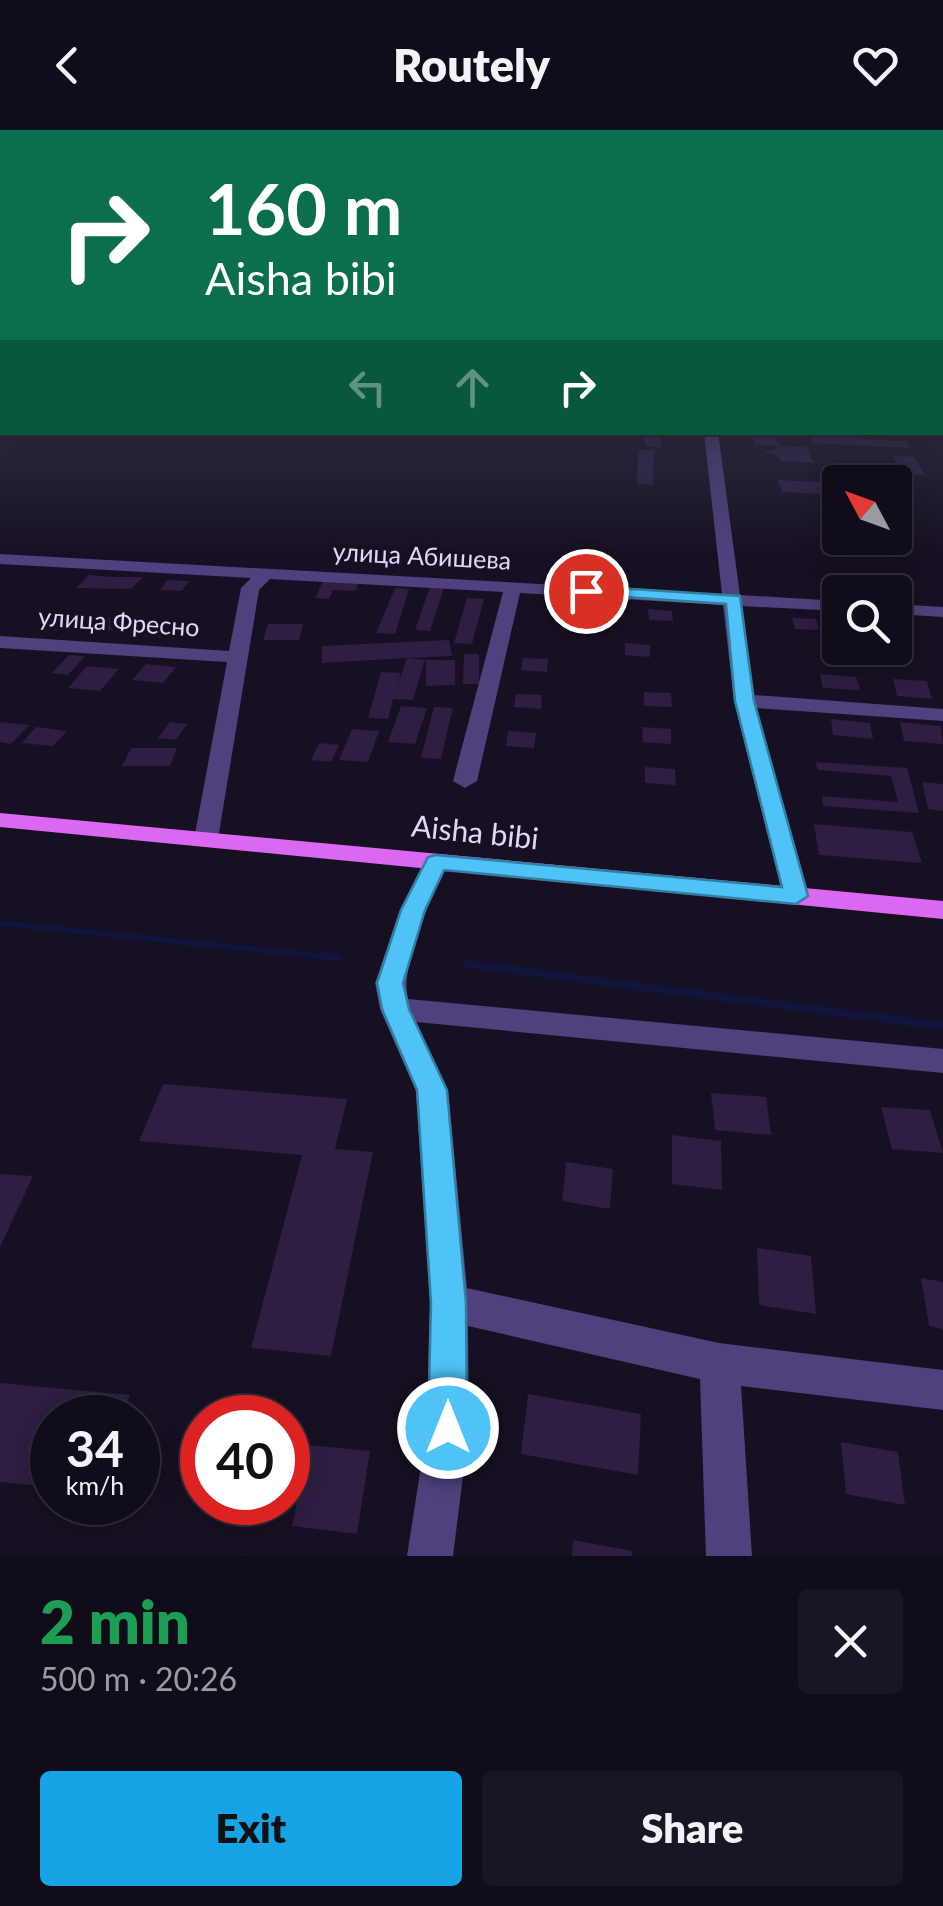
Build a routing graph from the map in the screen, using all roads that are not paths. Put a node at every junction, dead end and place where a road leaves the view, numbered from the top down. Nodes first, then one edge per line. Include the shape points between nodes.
1 (711, 435) edge
2 (0, 559) edge
3 (268, 572) junction
4 (513, 586) junction
5 (734, 600) junction
6 (822, 605) edge
7 (912, 610) edge
8 (943, 612) edge
9 (0, 642) edge
10 (235, 658) junction
11 (744, 701) junction
12 (943, 715) edge
13 (465, 781) dead end
14 (0, 820) edge
15 (206, 839) junction
16 (436, 862) junction
17 (796, 896) junction
18 (943, 910) edge
19 (393, 996) junction
20 (943, 1061) edge
21 (449, 1303) junction
22 (719, 1363) junction
23 (943, 1390) edge
24 (430, 1556) edge
25 (729, 1556) edge

1 - 5 street
2 - 3 street, улица Абишева
3 - 4 street, улица Абишева
3 - 10 street via 250,588
4 - 5 street, улица Абишева
4 - 13 street
5 - 6 street, улица Абишева
5 - 11 street
7 - 8 street
9 - 10 street, улица Фресно
10 - 15 street
11 - 12 street
11 - 17 street
14 - 15 main road, Aisha bibi
15 - 16 main road, Aisha bibi
16 - 17 main road, Aisha bibi
16 - 19 street via 413,910
17 - 18 main road, Aisha bibi
19 - 20 street
19 - 21 street via 432,1090
21 - 22 street
21 - 24 street via 448,1428
22 - 23 street
22 - 25 street

